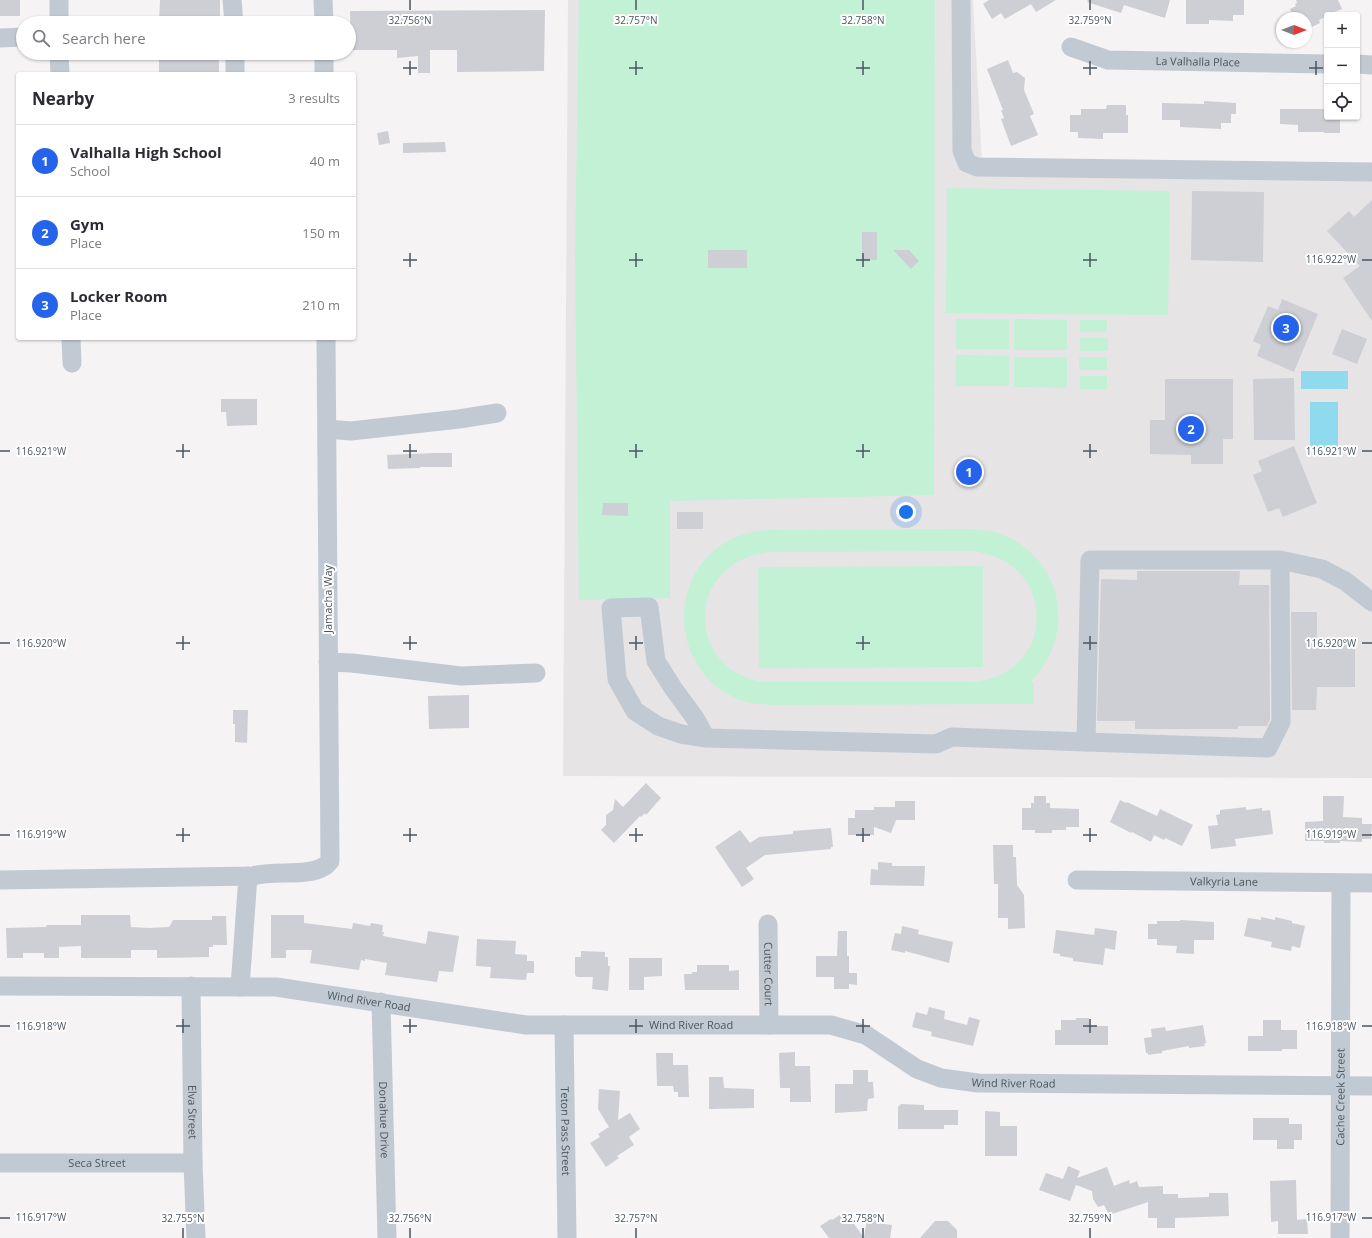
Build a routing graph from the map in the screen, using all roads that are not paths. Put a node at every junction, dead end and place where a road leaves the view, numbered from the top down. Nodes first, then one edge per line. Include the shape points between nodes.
1 (59, 0) edge
2 (232, 0) edge
3 (323, 0) edge
4 (960, 0) edge
5 (59, 16) edge
6 (233, 16) edge
7 (324, 16) edge
8 (16, 37) edge
9 (0, 38) edge
10 (1071, 47) dead end
11 (59, 60) edge
12 (235, 60) edge
13 (324, 60) edge
14 (1324, 64) edge
15 (1360, 64) edge
16 (1372, 64) edge
17 (60, 72) edge
18 (235, 72) edge
19 (324, 72) edge
20 (1372, 172) edge
21 (71, 340) edge
22 (326, 340) edge
23 (72, 363) dead end
24 (497, 413) dead end
25 (327, 429) junction
26 (1280, 560) junction
27 (1372, 602) edge
28 (328, 662) junction
29 (536, 673) dead end
30 (706, 738) junction
31 (1086, 742) junction
32 (248, 876) junction
33 (0, 880) edge
34 (1077, 880) dead end
35 (1341, 883) junction
36 (1372, 883) edge
37 (768, 924) dead end
38 (0, 986) edge
39 (191, 986) junction
40 (240, 987) junction
41 (381, 1002) junction
42 (564, 1025) junction
43 (769, 1025) junction
44 (1341, 1086) junction
45 (1372, 1086) edge
46 (0, 1163) edge
47 (193, 1163) junction
48 (196, 1238) edge
49 (387, 1238) edge
50 (567, 1238) edge
51 (1340, 1238) edge

1 - 5 street
2 - 6 street
3 - 7 street
4 - 20 street via 962,152 967,163 977,167
8 - 9 street
10 - 14 street, La Valhalla Place via 1108,60
11 - 17 street
12 - 18 street
13 - 19 street
15 - 16 street
21 - 23 street
22 - 25 street, Jamacha Way
24 - 25 street via 459,420 351,431
25 - 28 street, Jamacha Way
26 - 27 street via 1322,569 1345,581
26 - 31 street via 1090,560
26 - 31 street via 1281,722 1268,748
28 - 29 street via 461,676
28 - 32 street, Jamacha Way via 330,861 322,868 306,872 262,873
30 - 30 street via 681,734 658,726 635,711 617,679 611,608 649,607 656,662
30 - 31 street via 936,744 952,737
32 - 33 street
32 - 40 street
34 - 35 street, Valkyria Lane
35 - 36 street, Valkyria Lane
35 - 44 street, Cache Creek Street
37 - 43 street, Cutter Court
38 - 39 street, Wind River Road
39 - 40 street, Wind River Road
39 - 47 street, Elva Street
40 - 41 street, Wind River Road via 276,987
41 - 42 street, Wind River Road via 526,1025
41 - 49 street, Donahue Drive
42 - 43 street, Wind River Road
42 - 50 street, Teton Pass Street
43 - 44 street, Wind River Road via 831,1025 866,1035 917,1069 941,1078 978,1083
44 - 45 street, Wind River Road
44 - 51 street, Cache Creek Street
46 - 47 street, Seca Street
47 - 48 street, Elva Street

